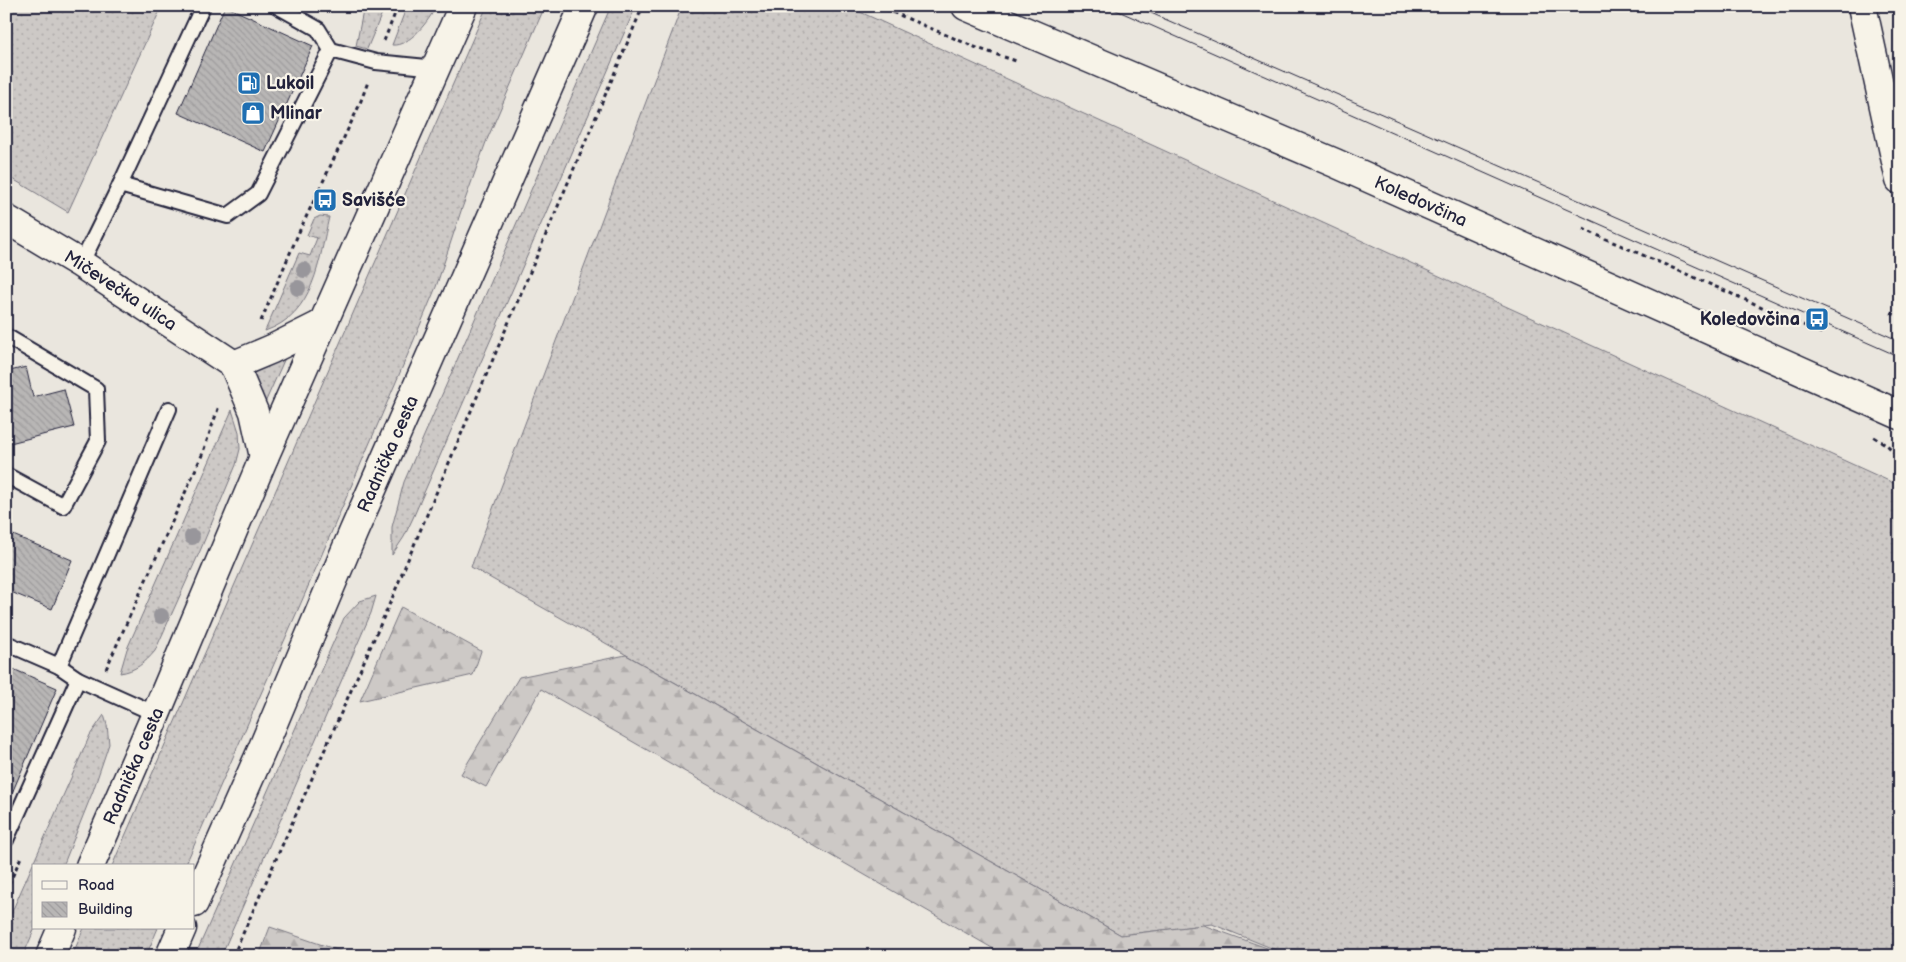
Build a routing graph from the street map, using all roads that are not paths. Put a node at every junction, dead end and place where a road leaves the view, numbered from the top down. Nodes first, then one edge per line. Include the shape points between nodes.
1 (203, 6) edge
2 (278, 6) edge
3 (463, 6) edge
4 (584, 6) edge
5 (966, 6) edge
6 (1862, 6) edge
7 (332, 50) junction
8 (436, 68) junction
9 (1900, 180) edge
10 (120, 185) junction
11 (6, 220) edge
12 (81, 264) junction
13 (322, 324) junction
14 (6, 336) edge
15 (234, 365) junction
16 (169, 409) dead end
17 (1900, 415) edge
18 (264, 457) junction
19 (6, 475) edge
20 (6, 643) edge
21 (59, 666) junction
22 (78, 679) junction
23 (156, 714) junction
24 (6, 840) edge
25 (91, 864) edge
26 (195, 901) edge
27 (61, 930) edge
28 (181, 930) edge
29 (50, 956) edge
30 (170, 956) edge

1 - 10 lane
2 - 7 lane via 318,29
3 - 8 main road, Radnička cesta
4 - 26 main road, Radnička cesta
5 - 17 main road, Koledovčina via 1335,163
6 - 9 main road
7 - 8 lane via 376,62
7 - 10 lane via 258,194 228,216
8 - 13 main road, Radnička cesta
10 - 12 lane
11 - 12 main road, Mičevečka ulica
12 - 15 main road, Mičevečka ulica
13 - 15 main road
13 - 18 main road, Radnička cesta
14 - 19 lane via 96,389 98,441 63,506
15 - 18 main road via 254,412
16 - 21 lane
18 - 23 main road, Radnička cesta
20 - 21 lane
21 - 22 lane
22 - 23 lane
22 - 24 lane
23 - 25 main road, Radnička cesta
27 - 29 main road
28 - 30 main road

